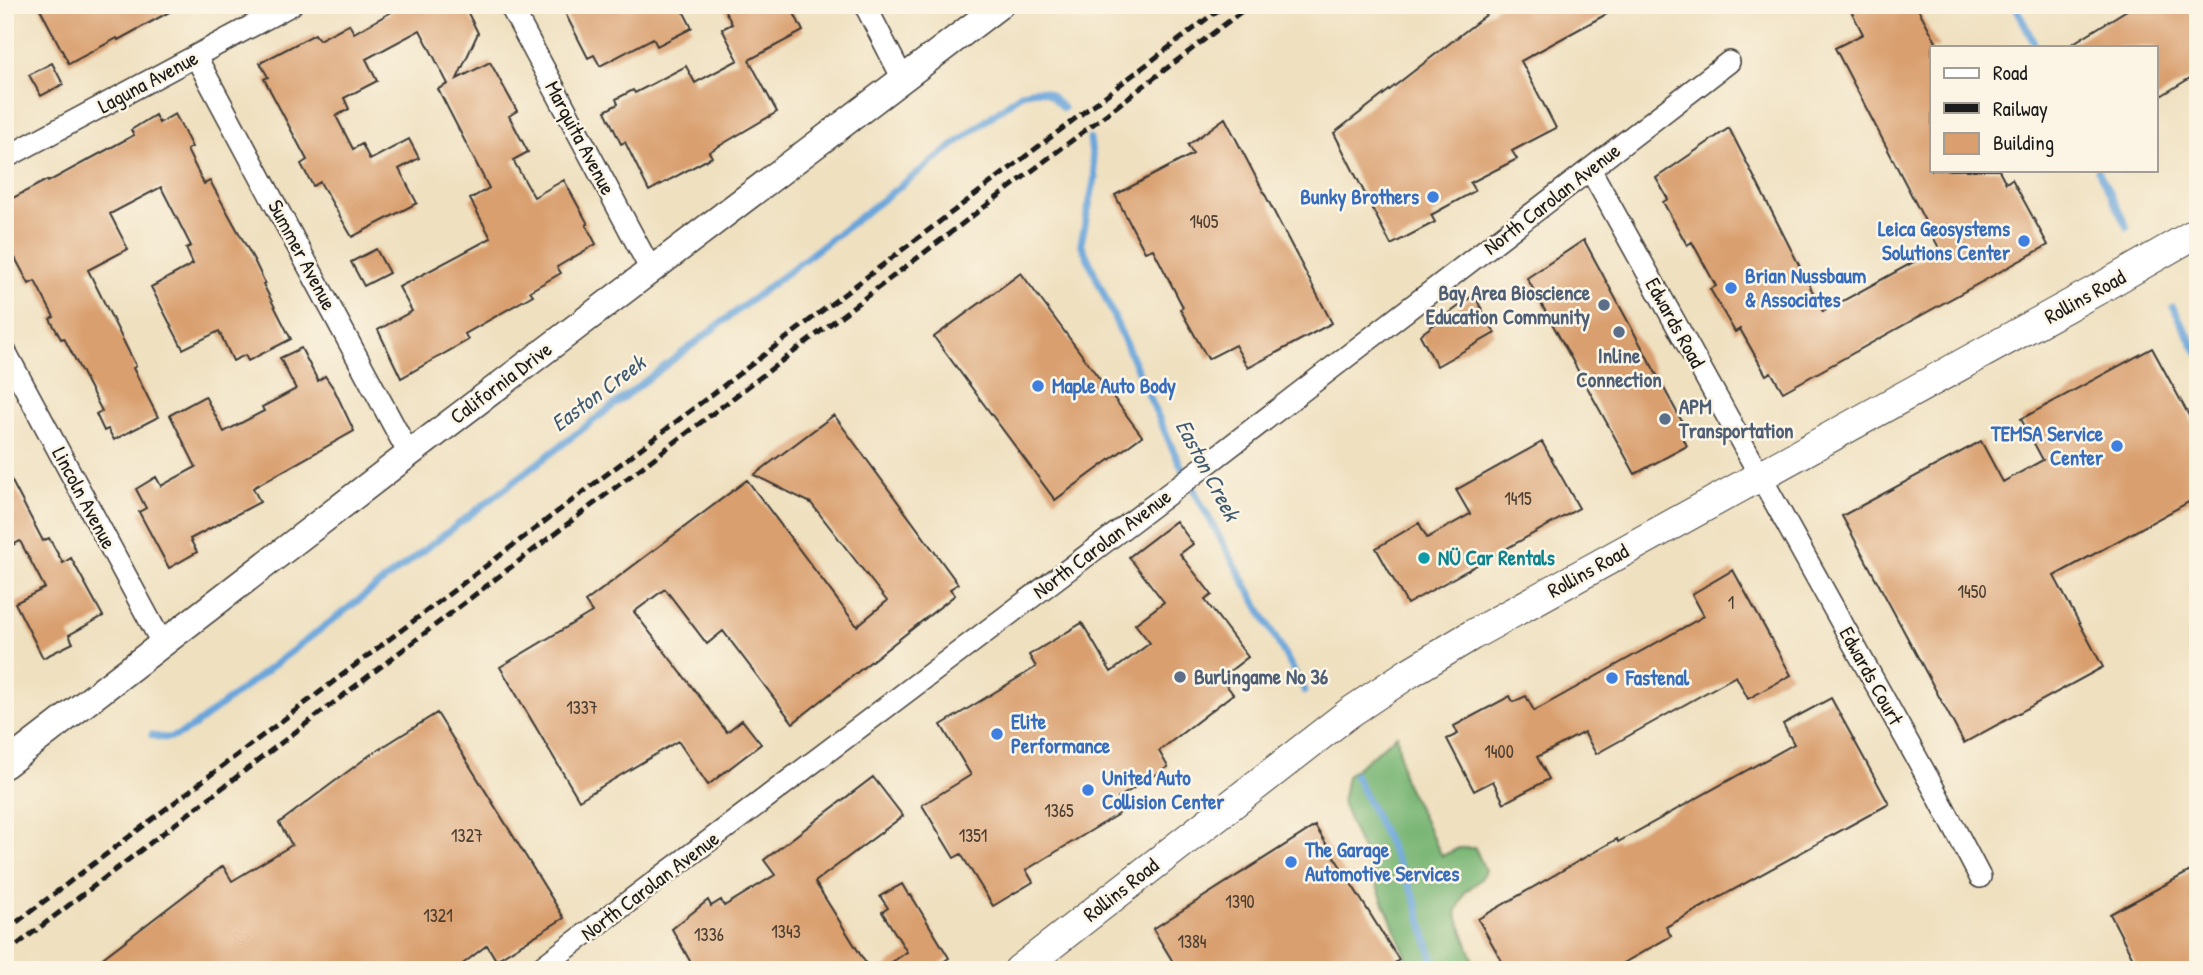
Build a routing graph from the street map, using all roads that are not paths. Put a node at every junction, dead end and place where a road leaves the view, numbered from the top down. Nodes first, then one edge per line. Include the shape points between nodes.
1 (291, 5) edge
2 (510, 5) edge
3 (865, 5) edge
4 (1000, 5) edge
5 (196, 57) junction
6 (1729, 62) dead end
7 (903, 79) junction
8 (5, 158) edge
9 (1590, 169) junction
10 (2198, 232) edge
11 (651, 270) junction
12 (5, 351) edge
13 (409, 454) junction
14 (1759, 477) junction
15 (163, 645) junction
16 (5, 765) edge
17 (1980, 877) dead end
18 (538, 970) edge
19 (1019, 970) edge

1 - 5 street, Laguna Avenue
2 - 11 street, Marquita Avenue
3 - 7 street
4 - 7 street, California Drive
5 - 8 street, Laguna Avenue
5 - 13 street, Summer Avenue
6 - 9 street, North Carolan Avenue
7 - 11 street, California Drive
9 - 14 street, Edwards Road
9 - 18 street, North Carolan Avenue
10 - 14 main road, Rollins Road
11 - 13 street, California Drive
12 - 15 street, Lincoln Avenue
13 - 15 street, California Drive
14 - 17 street, Edwards Court
14 - 19 main road, Rollins Road via 1409,673 1312,741
15 - 16 street, California Drive

